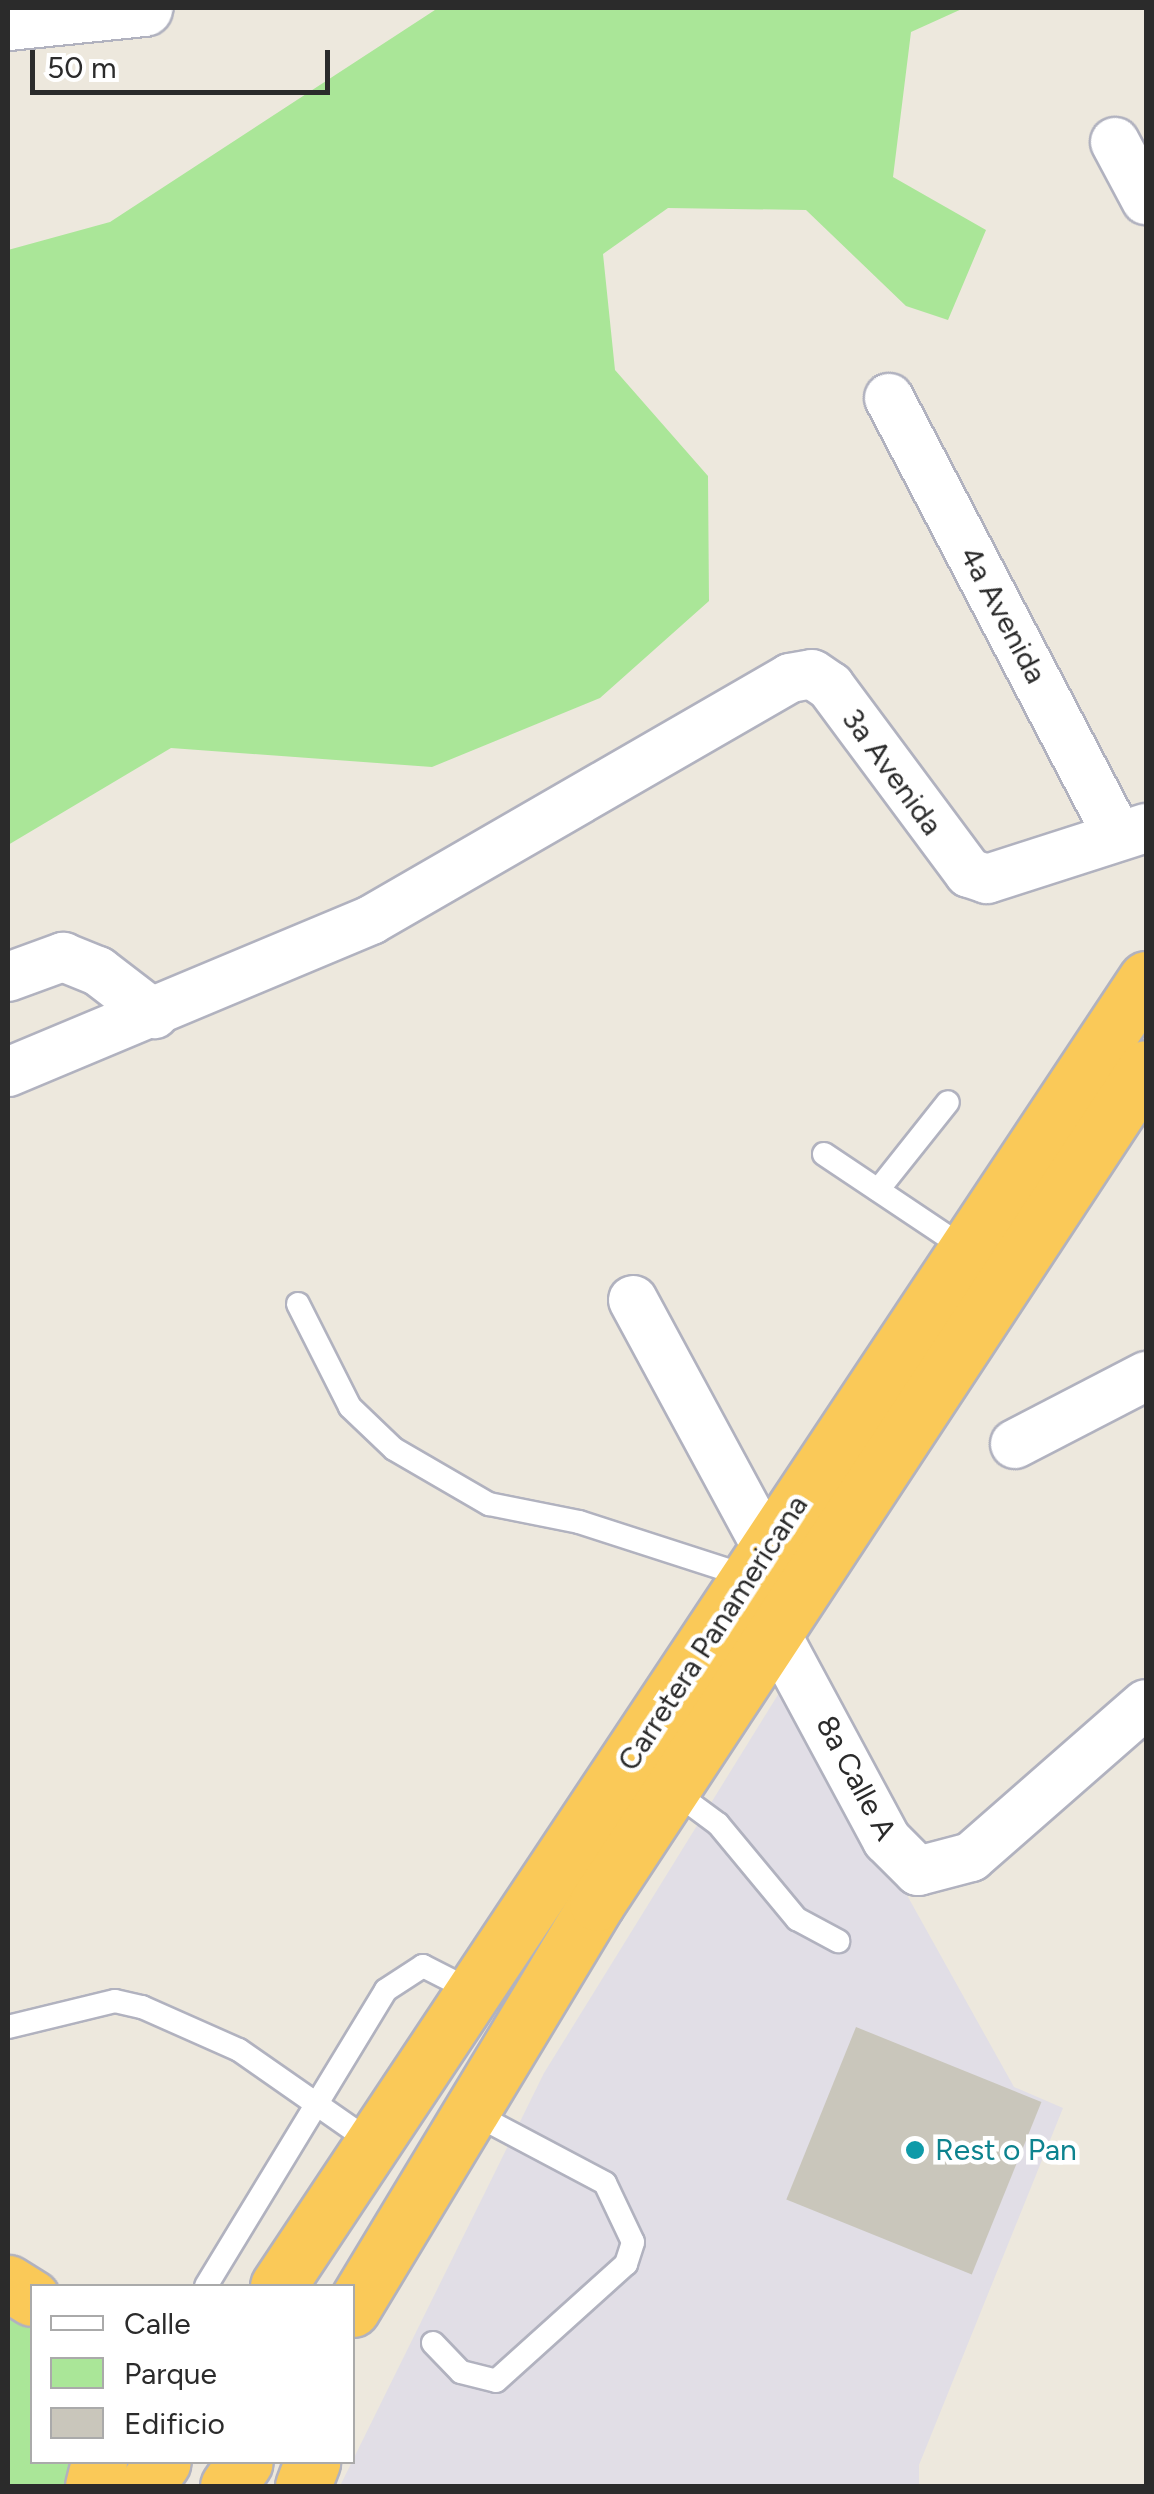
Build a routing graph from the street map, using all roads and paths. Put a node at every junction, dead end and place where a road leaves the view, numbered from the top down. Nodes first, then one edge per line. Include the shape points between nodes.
1 (144, 8) edge
2 (8, 22) edge
3 (1115, 142) dead end
4 (1146, 200) edge
5 (889, 398) dead end
6 (1131, 830) edge
7 (22, 970) edge
8 (1146, 979) edge
9 (154, 1014) junction
10 (1146, 1068) edge
11 (8, 1072) edge
12 (948, 1102) dead end
13 (824, 1154) dead end
14 (878, 1190) junction
15 (966, 1249) junction
16 (633, 1300) dead end
17 (298, 1304) dead end
18 (1146, 1376) edge
19 (1014, 1444) dead end
20 (759, 1564) junction
21 (776, 1634) junction
22 (1146, 1704) edge
23 (672, 1790) junction
24 (838, 1941) dead end
25 (476, 1993) junction
26 (8, 2027) edge
27 (316, 2103) junction
28 (473, 2113) junction
29 (371, 2142) junction
30 (386, 2261) junction
31 (8, 2283) edge
32 (207, 2284) edge
33 (279, 2284) edge
34 (30, 2297) edge
35 (355, 2305) edge
36 (433, 2343) dead end
37 (355, 2344) edge
38 (161, 2464) edge
39 (244, 2464) edge
40 (146, 2486) edge
41 (228, 2486) edge

1 - 2 street
3 - 4 street
5 - 6 street, 4a Avenida
6 - 9 street, 3a Avenida via 987,879 969,873 812,674 790,678 370,920
7 - 9 street via 64,958 98,971
8 - 15 highway, Carretera Panamericana
9 - 11 street
10 - 21 highway, Carretera Panamericana
12 - 14 lane
13 - 14 lane
14 - 15 lane
15 - 20 highway, Carretera Panamericana
16 - 20 street
17 - 20 lane via 350,1407 394,1449 489,1504
18 - 19 street
20 - 25 highway, Carretera Panamericana
21 - 22 street, 8a Calle A via 887,1840 918,1871 970,1857
21 - 23 highway, Carretera Panamericana
23 - 24 lane via 718,1824 797,1920
23 - 28 highway, Carretera Panamericana
25 - 27 lane via 423,1966 402,1973
25 - 29 highway, Carretera Panamericana
26 - 27 lane via 115,2000 142,2006 240,2050
27 - 29 lane
27 - 32 lane
28 - 30 highway, Carretera Panamericana
28 - 36 lane via 604,2183 633,2242 626,2264 496,2381 461,2372
29 - 33 highway, Carretera Panamericana
30 - 35 highway, Carretera Panamericana
30 - 37 highway
31 - 34 highway
38 - 40 highway
39 - 41 highway

